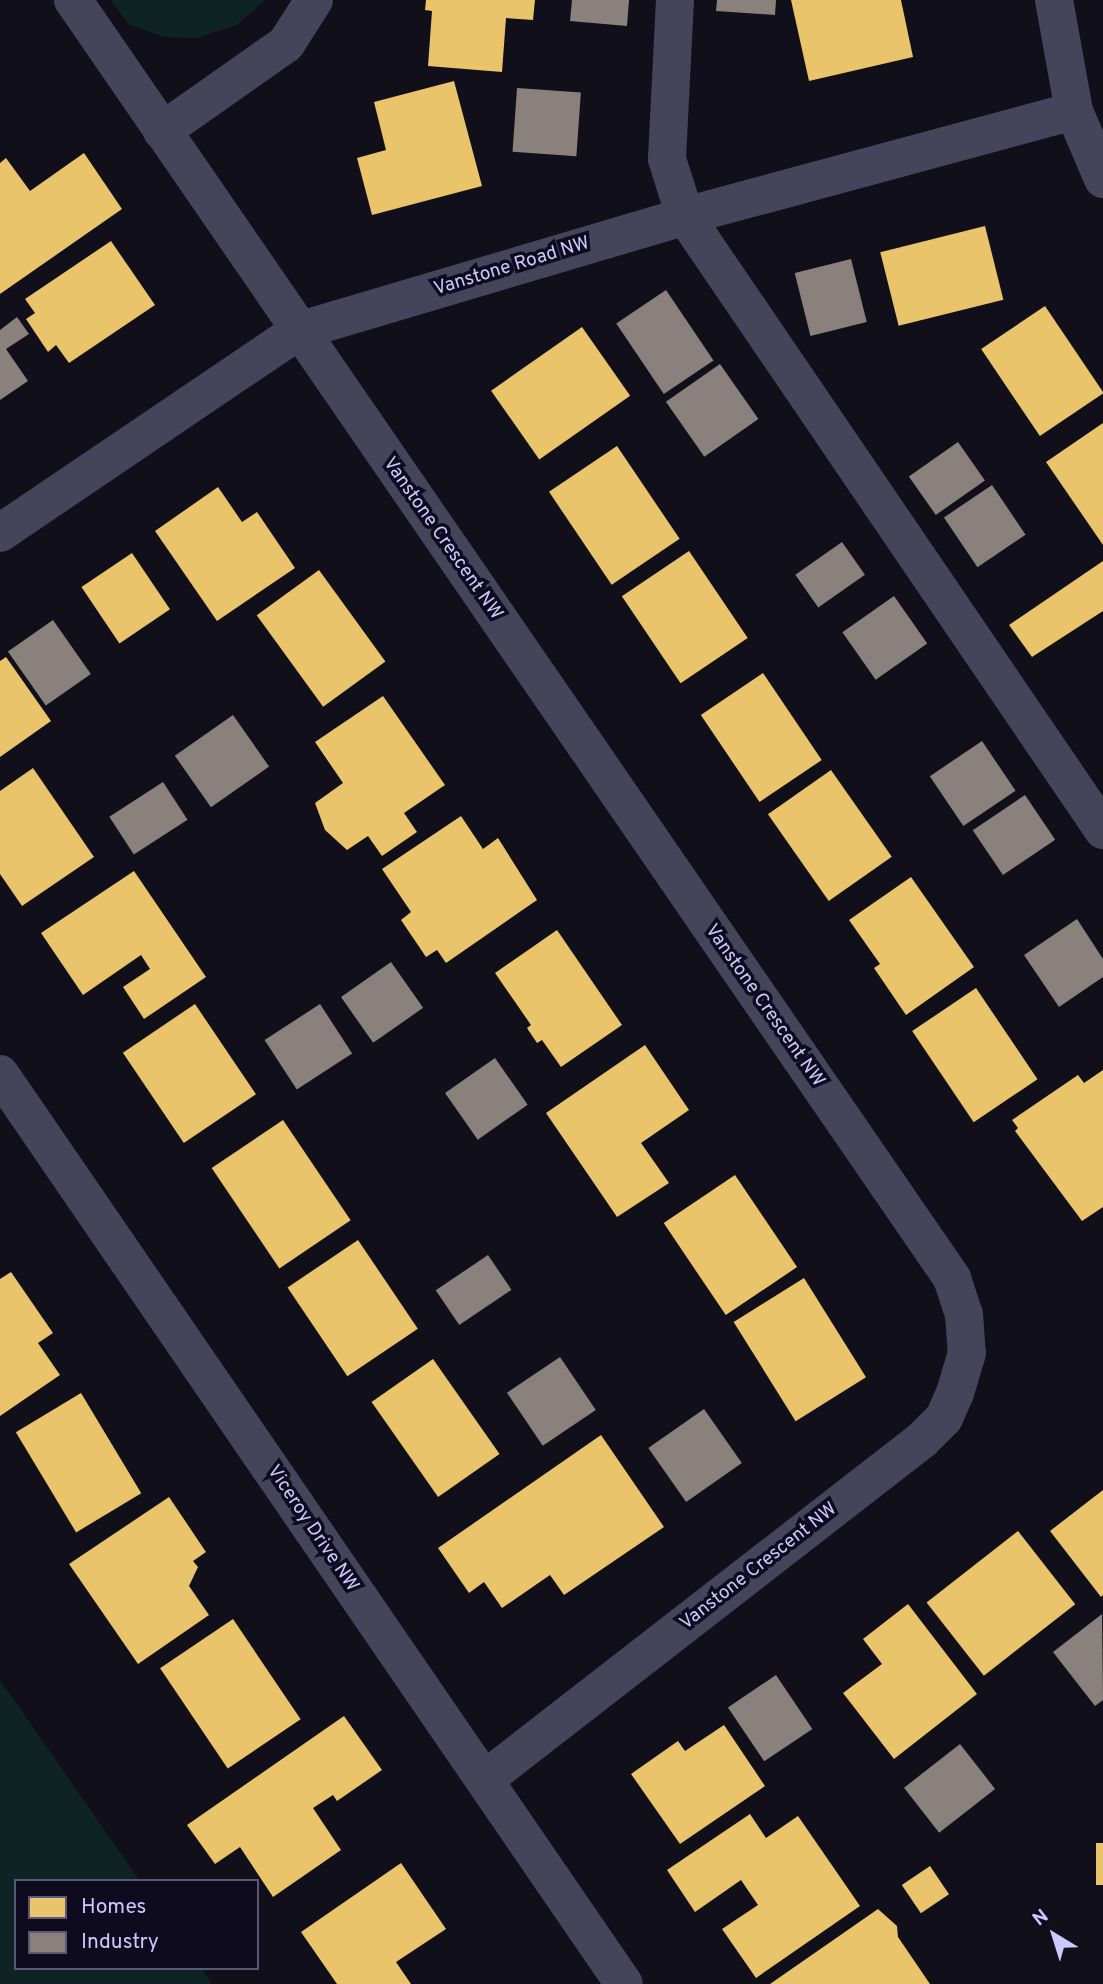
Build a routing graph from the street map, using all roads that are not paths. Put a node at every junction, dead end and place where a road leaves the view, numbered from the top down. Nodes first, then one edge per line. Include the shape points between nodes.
1 (73, 0) edge
2 (314, 0) edge
3 (676, 0) edge
4 (1054, 0) edge
5 (1074, 111) junction
6 (162, 131) junction
7 (1103, 179) edge
8 (684, 216) junction
9 (298, 331) junction
10 (0, 533) edge
11 (1103, 830) edge
12 (0, 1074) edge
13 (484, 1780) junction
14 (624, 1984) edge

1 - 6 street, Vanstone Crescent NW
2 - 6 street via 286,44
3 - 8 street via 667,159
4 - 5 street
5 - 7 street
5 - 8 street, Vanstone Road NW
6 - 9 street, Vanstone Crescent NW
8 - 9 street, Vanstone Road NW
8 - 11 street
9 - 10 street, Vanstone Road NW
9 - 13 street, Vanstone Crescent NW via 952,1278 964,1314 967,1353 955,1393 944,1418 922,1440
12 - 13 street, Viceroy Drive NW
13 - 14 street, Viceroy Drive NW

